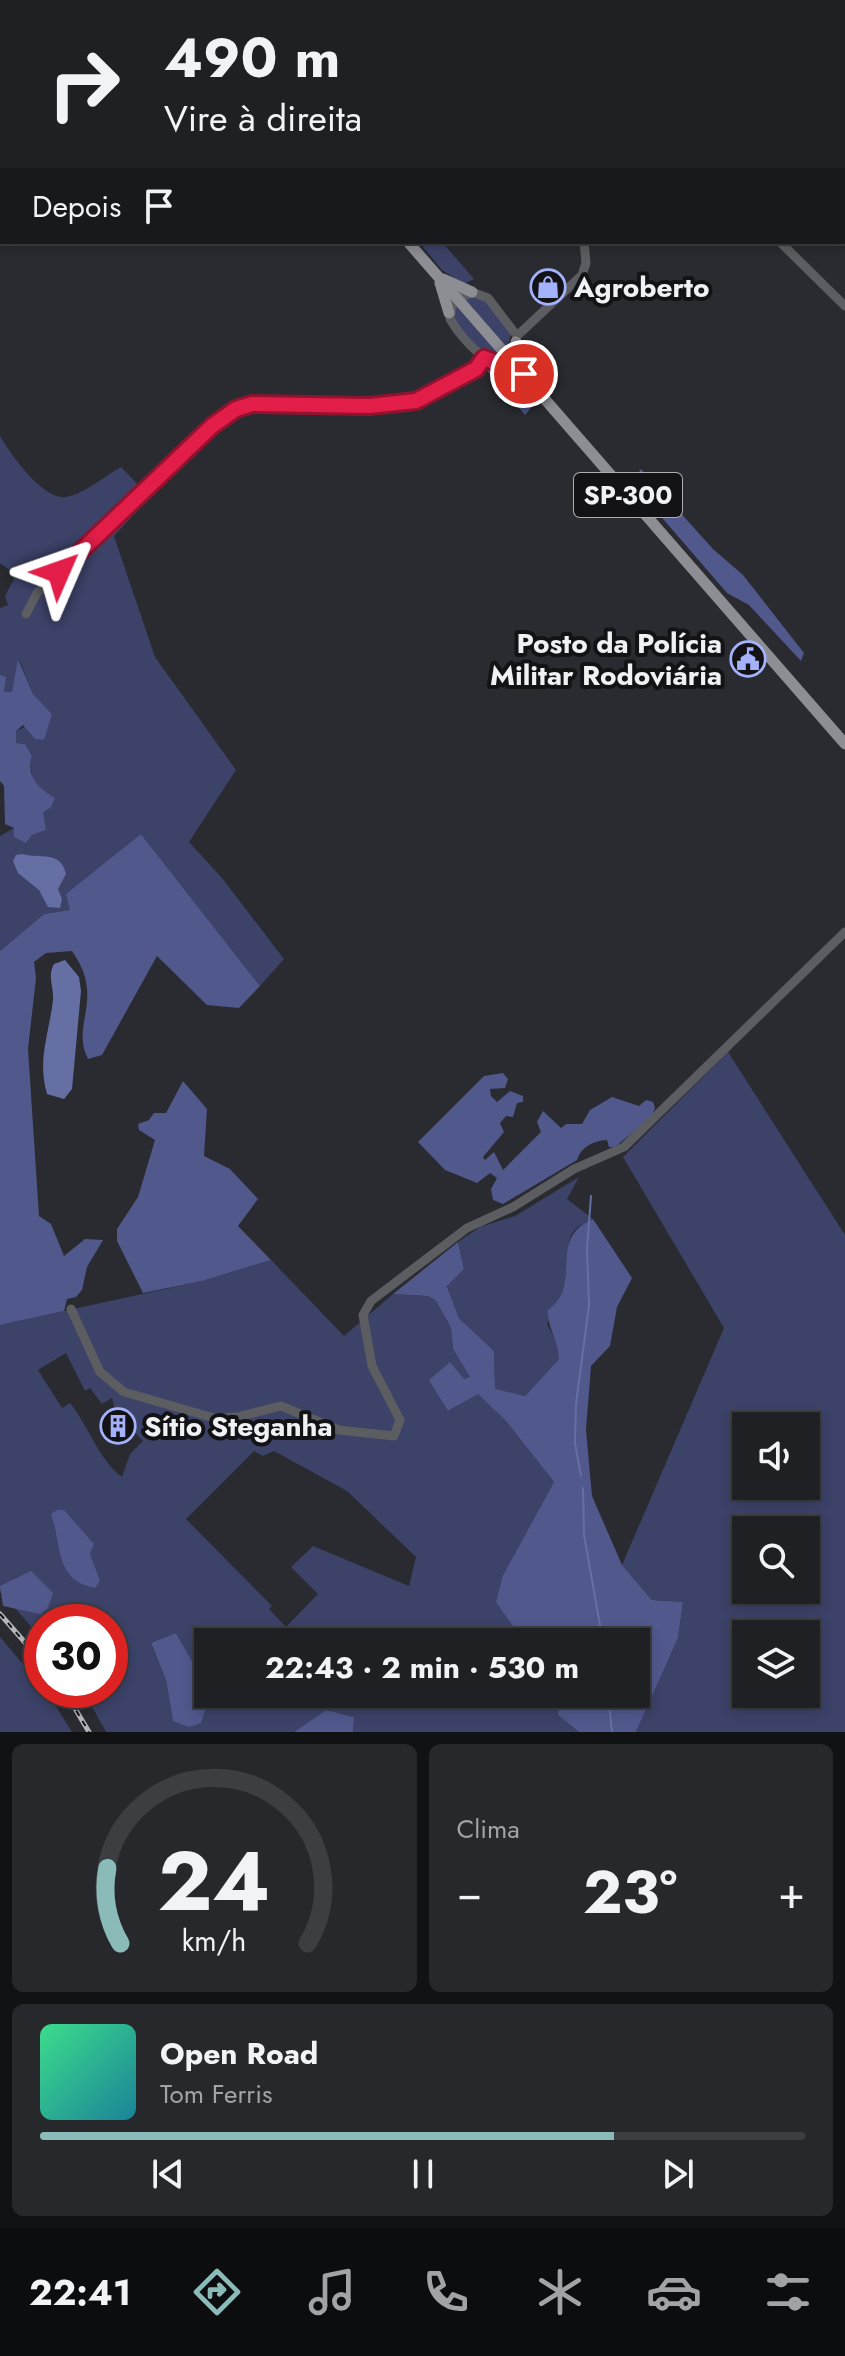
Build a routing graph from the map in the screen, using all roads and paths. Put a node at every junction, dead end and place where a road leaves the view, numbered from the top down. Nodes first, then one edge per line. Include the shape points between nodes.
1 (410, 244) edge
2 (584, 244) edge
3 (782, 244) edge
4 (437, 275) junction
5 (472, 292) junction
6 (457, 298) junction
7 (845, 306) edge
8 (449, 313) junction
9 (516, 339) junction
10 (507, 355) junction
11 (488, 360) junction
12 (524, 374) junction
13 (26, 614) dead end
14 (845, 744) edge
15 (845, 932) edge
16 (71, 1309) dead end

1 - 4 main road, SP-300
2 - 9 street via 582,275
3 - 7 street
4 - 5 main road
4 - 6 main road, SP-300
4 - 8 main road
5 - 6 street
5 - 9 street via 488,298
6 - 8 street
6 - 10 main road, SP-300
8 - 11 street via 456,329
9 - 10 street
9 - 12 main road
10 - 11 street
10 - 12 main road, SP-300
11 - 12 main road
11 - 13 street via 416,401 369,406 265,403 236,409 37,593
12 - 14 main road, SP-300
15 - 16 street via 624,1147 467,1228 371,1301 363,1315 375,1376 400,1420 398,1432 389,1437 339,1430 287,1407 214,1418 124,1392 100,1372

